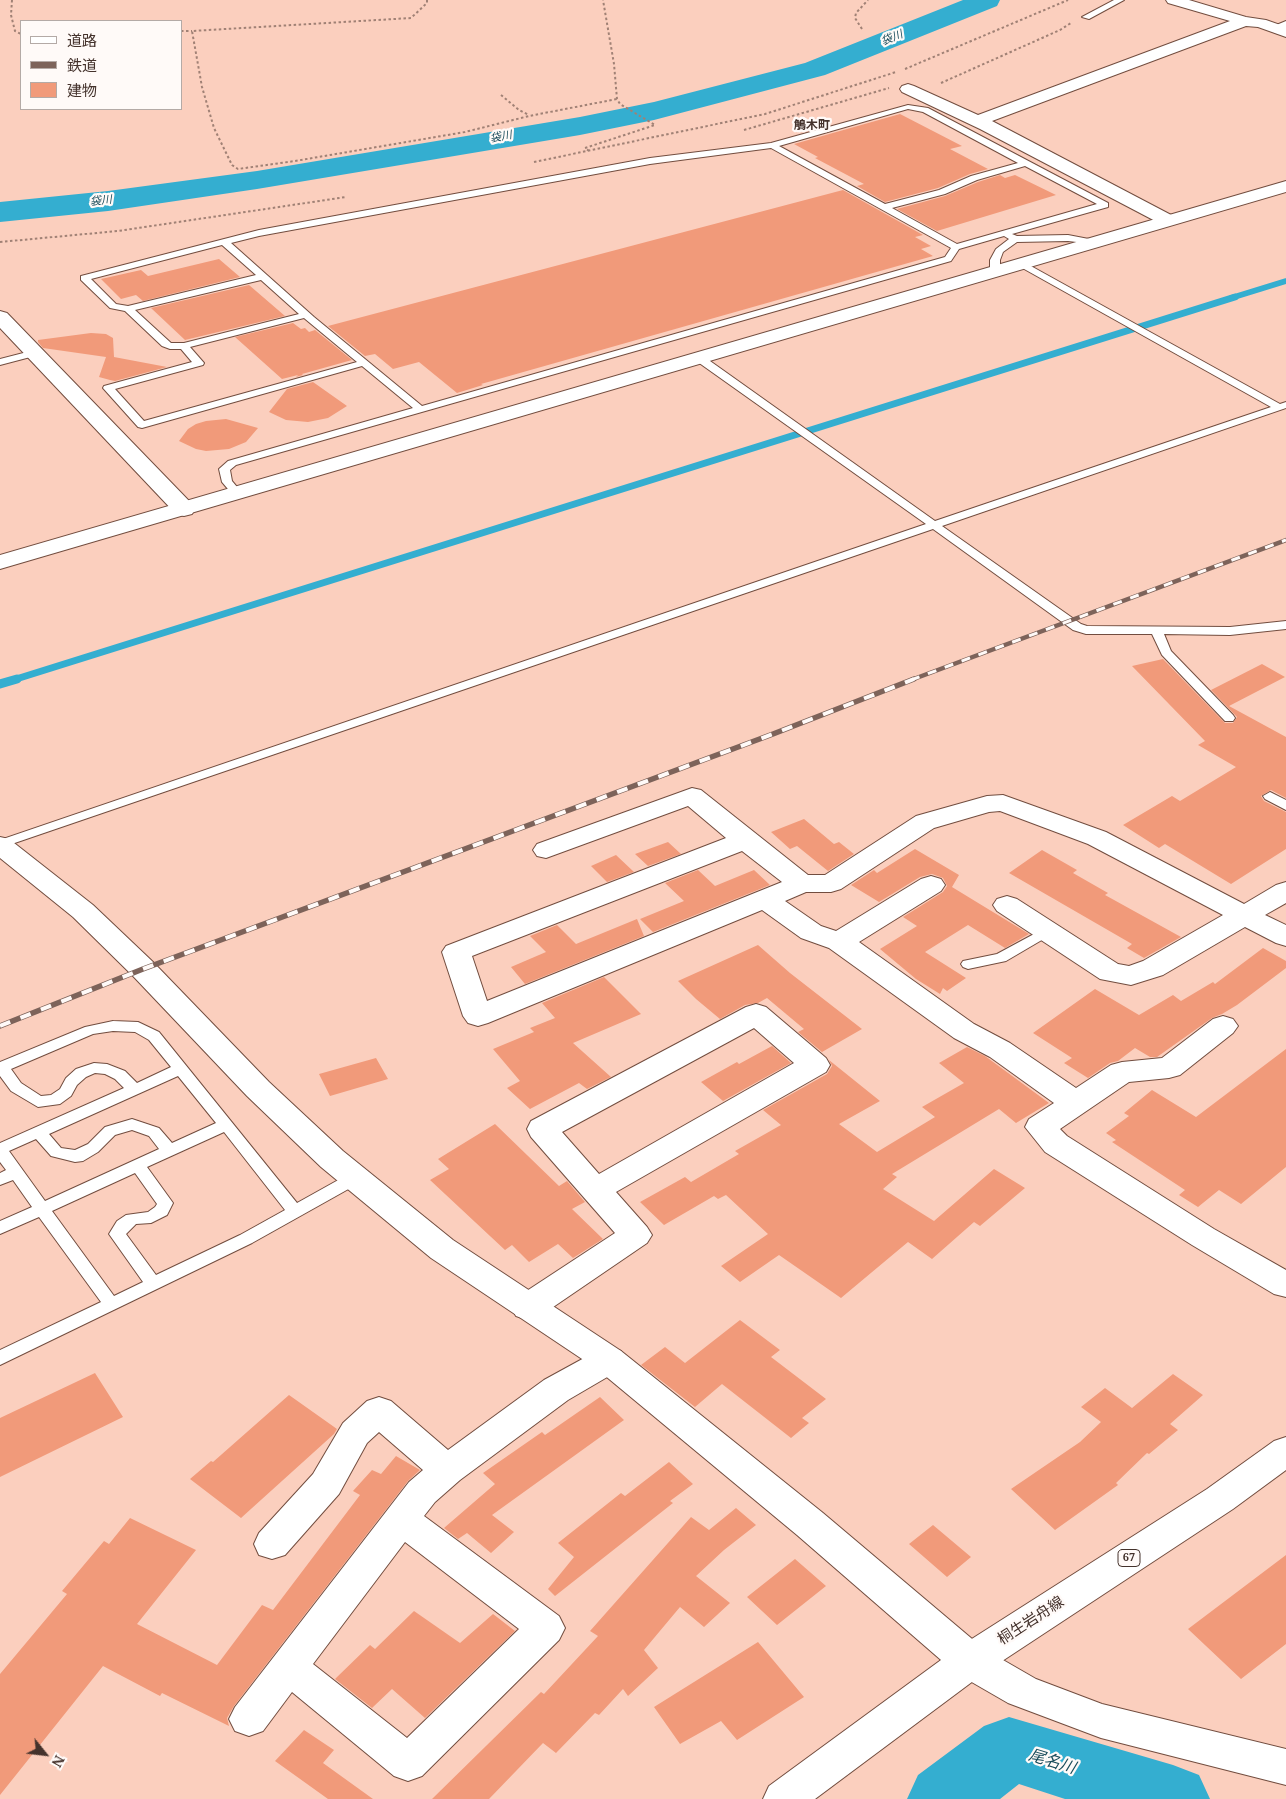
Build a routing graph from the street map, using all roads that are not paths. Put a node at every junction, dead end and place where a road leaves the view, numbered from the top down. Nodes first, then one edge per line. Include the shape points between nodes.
1 (1120, 0) edge
2 (1173, 0) edge
3 (1086, 17) road end
4 (1245, 21) junction
5 (1284, 29) edge
6 (908, 89) road end
7 (978, 120) junction
8 (772, 145) junction
9 (1027, 163) junction
10 (1286, 186) edge
11 (884, 207) junction
12 (1167, 220) junction
13 (1004, 233) junction
14 (1016, 239) junction
15 (224, 242) junction
16 (1091, 242) junction
17 (956, 247) junction
18 (1020, 263) junction
19 (995, 270) junction
20 (261, 277) junction
21 (128, 309) junction
22 (306, 315) junction
23 (0, 317) edge
24 (184, 346) junction
25 (35, 353) junction
26 (699, 358) junction
27 (0, 362) edge
28 (363, 363) junction
29 (1282, 406) edge
30 (420, 409) junction
31 (237, 493) junction
32 (184, 509) junction
33 (934, 526) junction
34 (0, 562) edge
35 (1286, 625) edge
36 (1157, 632) junction
37 (1229, 718) dead end
38 (1270, 796) dead end
39 (1286, 806) edge
40 (745, 840) junction
41 (0, 844) edge
42 (546, 850) dead end
43 (802, 884) junction
44 (931, 885) dead end
45 (1286, 891) edge
46 (764, 899) junction
47 (1007, 905) dead end
48 (1243, 914) junction
49 (1047, 931) junction
50 (1286, 937) edge
51 (839, 942) junction
52 (968, 964) dead end
53 (1223, 1026) dead end
54 (1, 1068) edge
55 (181, 1069) junction
56 (135, 1090) junction
57 (1076, 1103) junction
58 (226, 1125) junction
59 (38, 1132) junction
60 (0, 1150) edge
61 (169, 1151) junction
62 (138, 1166) junction
63 (16, 1172) junction
64 (355, 1178) junction
65 (0, 1179) edge
66 (595, 1190) junction
67 (42, 1209) junction
68 (295, 1212) junction
69 (0, 1228) edge
70 (154, 1284) junction
71 (1286, 1285) edge
72 (111, 1304) junction
73 (528, 1307) junction
74 (2, 1354) edge
75 (609, 1360) junction
76 (1286, 1451) edge
77 (447, 1470) junction
78 (401, 1518) junction
79 (272, 1544) dead end
80 (970, 1661) junction
81 (289, 1666) junction
82 (249, 1719) dead end
83 (1286, 1767) edge
84 (782, 1799) edge

1 - 3 lane
2 - 4 street
4 - 5 street
4 - 7 street
6 - 7 street
7 - 12 street
8 - 9 lane via 908,107 925,110
8 - 11 lane
8 - 15 lane via 650,161
9 - 11 lane via 974,178 942,192
9 - 13 lane via 1105,205
10 - 12 street
11 - 17 lane
12 - 16 street
13 - 14 lane
13 - 17 lane
14 - 16 lane via 1066,238
14 - 19 lane via 999,251
15 - 20 lane
15 - 21 lane via 84,278 113,306
16 - 18 street
17 - 30 lane via 948,259
18 - 19 street
18 - 29 lane
19 - 26 street
20 - 21 lane
20 - 22 lane
21 - 24 lane via 165,344
22 - 24 lane
22 - 28 lane
23 - 25 street
24 - 28 lane via 199,363 108,388 142,425
25 - 27 lane
25 - 32 street
26 - 31 street
26 - 33 lane
28 - 30 lane
29 - 33 lane
30 - 31 lane via 232,463 224,469 227,482
31 - 32 street
32 - 34 street
33 - 36 lane via 1077,627
33 - 41 lane
35 - 36 lane via 1230,631
36 - 37 lane via 1166,652
38 - 39 lane
40 - 42 street via 692,796
40 - 43 street
40 - 46 street via 456,952 478,1016
41 - 64 street via 83,911 258,1089
43 - 46 street
43 - 48 street via 830,883 925,822 1003,802 1097,838
44 - 51 street
45 - 48 street
46 - 51 street via 811,932
47 - 49 street
48 - 49 street via 1153,968 1130,976 1110,972
48 - 50 street
49 - 52 lane via 1001,958
51 - 57 street via 964,1031 1000,1050
53 - 57 street via 1168,1068 1122,1072
54 - 55 lane via 90,1030 130,1026 154,1036
54 - 56 lane via 16,1087 38,1102 55,1100 81,1073 94,1068 120,1075
55 - 56 lane
55 - 58 lane
56 - 59 lane
57 - 71 street via 1040,1127 1056,1144
58 - 61 lane
58 - 68 lane
59 - 60 lane
59 - 61 lane via 56,1152 75,1156 93,1148 110,1131 132,1124 154,1132
60 - 63 lane
61 - 62 lane
62 - 67 lane
62 - 70 lane via 165,1203 161,1211 151,1217 132,1219 117,1234
63 - 65 lane
63 - 67 lane
64 - 68 lane
64 - 73 street via 442,1249
66 - 66 street via 542,1129 756,1014 815,1065
66 - 73 street via 636,1236
67 - 69 lane
67 - 72 lane
68 - 70 lane via 246,1240
70 - 72 lane
72 - 74 lane
73 - 75 street
75 - 77 street via 556,1390
75 - 80 street via 810,1524
76 - 80 street, 桐生岩舟線 / 67 via 1220,1499
77 - 78 street via 422,1492
77 - 79 street via 379,1411 355,1432 326,1484
78 - 81 street
78 - 81 street via 546,1628 408,1763
80 - 83 street via 1022,1691 1101,1721
80 - 84 street, 桐生岩舟線 / 67
81 - 82 street

